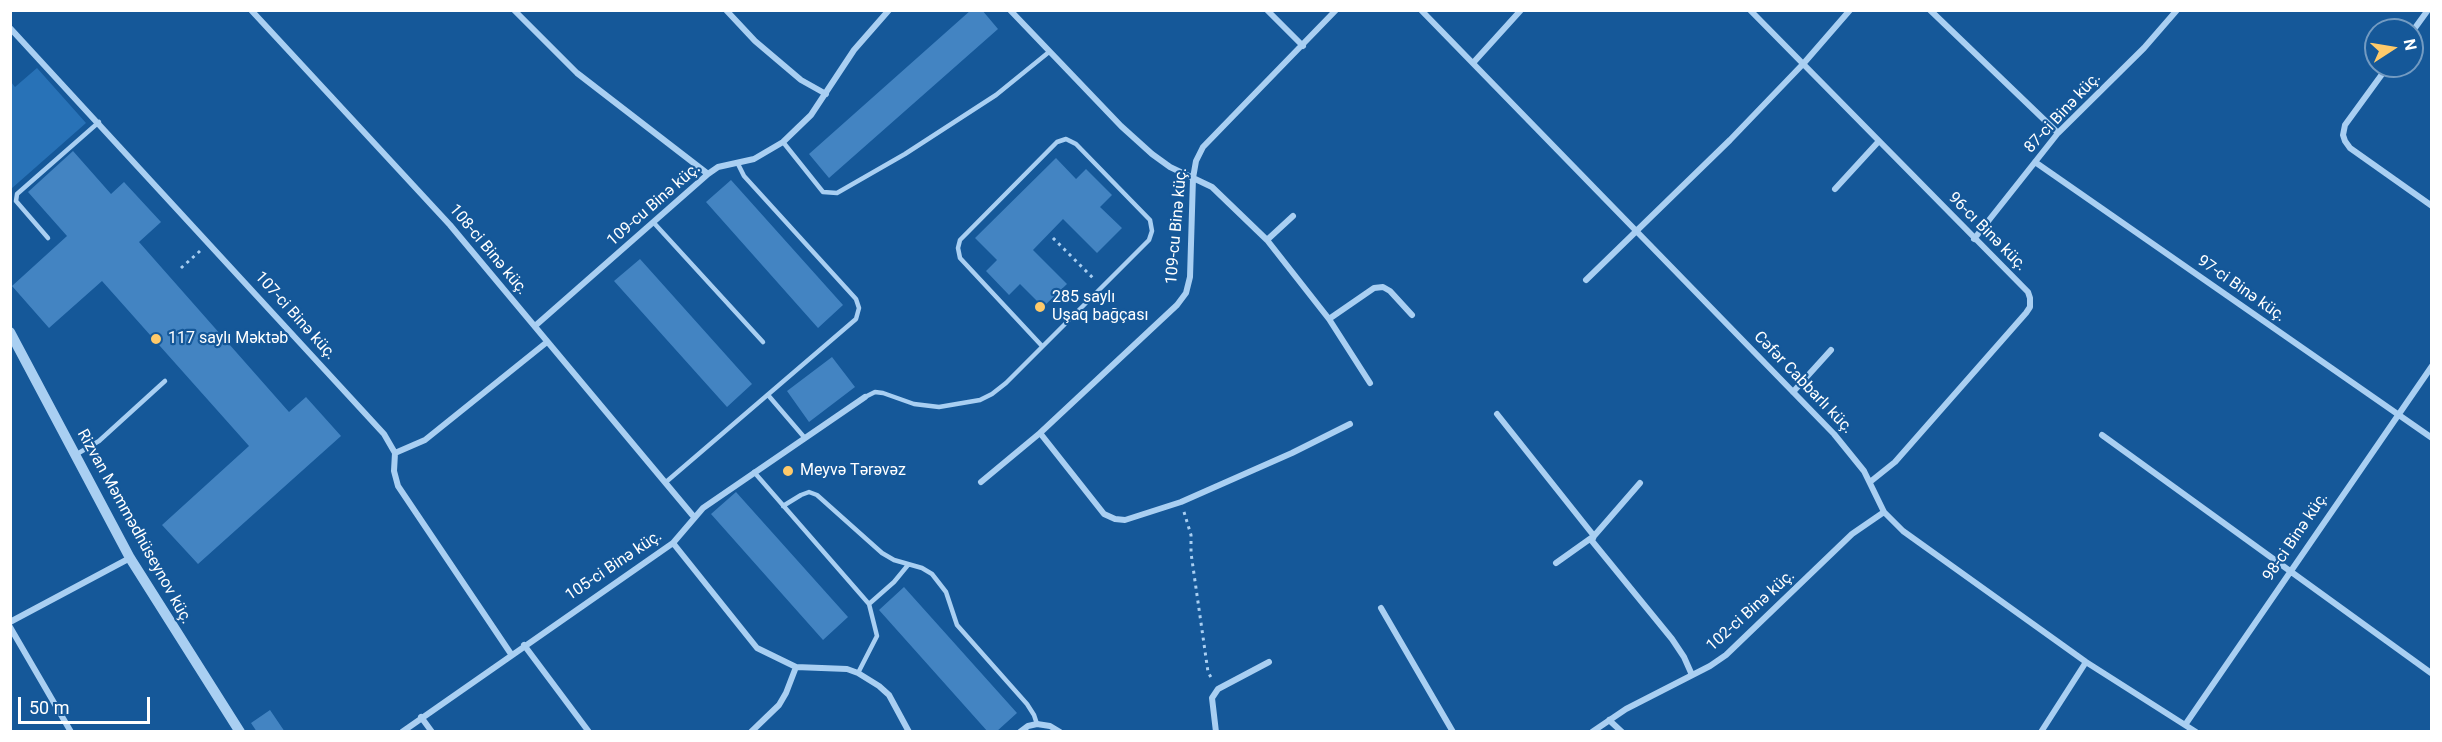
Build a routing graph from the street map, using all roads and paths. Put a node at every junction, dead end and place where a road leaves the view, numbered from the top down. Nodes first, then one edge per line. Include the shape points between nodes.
1 (251, 10) edge
2 (514, 10) edge
3 (726, 10) edge
4 (890, 10) edge
5 (1010, 10) edge
6 (1267, 10) edge
7 (1336, 10) edge
8 (1420, 10) edge
9 (1521, 10) edge
10 (1750, 10) edge
11 (1850, 10) edge
12 (1930, 10) edge
13 (2176, 10) edge
14 (10, 28) edge
15 (1302, 46) junction
16 (1049, 52) junction
17 (1473, 63) junction
18 (1804, 63) junction
19 (2379, 78) edge
20 (826, 94) junction
21 (99, 122) junction
22 (2058, 133) junction
23 (1879, 141) junction
24 (783, 142) junction
25 (2035, 162) junction
26 (738, 164) junction
27 (708, 174) junction
28 (1193, 178) junction
29 (1835, 189) dead end
30 (2432, 206) edge
31 (1293, 216) dead end
32 (654, 223) junction
33 (1638, 231) junction
34 (48, 238) dead end
35 (1053, 238) dead end
36 (1974, 239) junction
37 (1266, 240) junction
38 (210, 242) junction
39 (181, 268) dead end
40 (1586, 280) dead end
41 (1101, 287) junction
42 (1412, 315) dead end
43 (1329, 319) junction
44 (535, 326) junction
45 (10, 332) edge
46 (548, 342) junction
47 (763, 342) dead end
48 (1042, 346) junction
49 (1830, 350) dead end
50 (2432, 366) edge
51 (165, 381) dead end
52 (1370, 383) dead end
53 (1793, 392) junction
54 (768, 395) junction
55 (865, 397) joint
56 (1497, 414) dead end
57 (2398, 414) junction
58 (1350, 424) dead end
59 (1040, 434) junction
60 (2102, 435) dead end
61 (804, 437) junction
62 (2432, 438) edge
63 (395, 453) junction
64 (75, 455) junction
65 (753, 472) junction
66 (666, 482) junction
67 (981, 482) dead end
68 (1870, 482) junction
69 (1640, 483) dead end
70 (1181, 502) junction
71 (783, 506) junction
72 (1884, 512) junction
73 (694, 517) junction
74 (1594, 536) junction
75 (673, 543) junction
76 (130, 558) junction
77 (1556, 563) dead end
78 (908, 564) junction
79 (2290, 570) junction
80 (869, 604) junction
81 (1381, 608) dead end
82 (10, 622) edge
83 (10, 627) edge
84 (524, 645) junction
85 (511, 654) junction
86 (1269, 662) dead end
87 (2086, 662) junction
88 (796, 667) junction
89 (858, 673) junction
90 (2431, 673) edge
91 (1692, 675) junction
92 (1218, 689) junction
93 (421, 717) junction
94 (1609, 720) junction
95 (1037, 724) junction
96 (2185, 725) junction
97 (71, 732) edge
98 (240, 732) edge
99 (402, 732) edge
100 (432, 732) edge
101 (589, 732) edge
102 (750, 732) edge
103 (909, 732) edge
104 (1020, 732) edge
105 (1060, 732) edge
106 (1216, 732) edge
107 (1453, 732) edge
108 (1592, 732) edge
109 (1622, 732) edge
110 (2041, 732) edge
111 (2196, 732) edge

1 - 44 street, 108-ci Binə küç. via 450,225
2 - 27 street via 577,73
3 - 20 street via 801,80
4 - 20 street, 109-cu Binə küç. via 854,50
5 - 16 street
6 - 15 street
7 - 15 street, 109-cu Binə küç.
8 - 17 street, Cəfər Cabbarlı küç.
9 - 17 street
10 - 18 street, 96-cı Binə küç.
11 - 18 street
12 - 22 street
13 - 22 street, 87-ci Binə küç. via 2144,48
14 - 21 street, 107-ci Binə küç.
15 - 28 street, 109-cu Binə küç. via 1203,147
16 - 24 lane via 996,95 837,193 823,192
16 - 28 street via 1152,154
17 - 33 street, Cəfər Cabbarlı küç.
18 - 23 street, 96-cı Binə küç.
18 - 33 street
19 - 30 street via 2345,125 2344,141
20 - 24 street, 109-cu Binə küç.
21 - 34 lane via 17,194 16,201
21 - 38 street, 107-ci Binə küç.
22 - 25 street, 87-ci Binə küç.
23 - 29 street
23 - 36 street, 96-cı Binə küç.
24 - 26 street, 109-cu Binə küç.
25 - 36 street, 87-ci Binə küç.
25 - 57 street, 97-ci Binə küç.
26 - 27 street, 109-cu Binə küç. via 718,167
26 - 54 lane via 744,176 856,299 859,308 856,319
27 - 32 street, 109-cu Binə küç.
28 - 37 street via 1212,186
28 - 59 street, 109-cu Binə küç. via 1190,278 1186,293
31 - 37 street
32 - 44 street, 109-cu Binə küç.
32 - 47 lane
33 - 40 street
33 - 53 street, Cəfər Cabbarlı küç.
35 - 41 path
36 - 68 street, 96-cı Binə küç. via 2028,292 2030,307 1895,462
37 - 43 street
38 - 39 path
38 - 63 street, 107-ci Binə küç. via 384,434
41 - 48 lane
41 - 48 lane via 1149,240 1150,220 1076,144 1066,139 1049,150 960,240 958,248 960,258
42 - 43 street via 1383,287 1374,288
43 - 52 street
44 - 46 street, 108-ci Binə küç.
45 - 64 street, Rizvan Məmmədhüseynov küç.
46 - 63 street via 425,440
46 - 66 street, 108-ci Binə küç.
48 - 55 lane via 1006,382 980,400 939,407 876,392
49 - 53 street
50 - 57 street, 98-ci Binə küç.
51 - 64 lane via 99,441
53 - 68 street, Cəfər Cabbarlı küç. via 1855,457
54 - 61 lane
54 - 66 lane
55 - 61 street, 105-ci Binə küç.
56 - 74 street
57 - 62 street, 97-ci Binə küç.
57 - 79 street, 98-ci Binə küç.
58 - 70 street
59 - 67 street, 109-cu Binə küç.
59 - 70 street via 1104,514 1125,520
60 - 79 street
61 - 65 street, 105-ci Binə küç.
63 - 85 street, 107-ci Binə küç. via 398,486
64 - 76 street, Rizvan Məmmədhüseynov küç.
65 - 71 lane
65 - 73 street, 105-ci Binə küç.
66 - 73 street, 108-ci Binə küç.
68 - 72 street, Cəfər Cabbarlı küç.
69 - 74 street
70 - 92 path via 1191,535 1208,672
71 - 78 lane via 809,492 817,495 882,553
71 - 80 lane
72 - 87 street, Cəfər Cabbarlı küç. via 1903,531
72 - 91 street, 102-ci Binə küç. via 1852,534 1726,655
73 - 75 street, 105-ci Binə küç.
74 - 77 street
74 - 91 street via 1592,541 1672,639
75 - 84 street, 105-ci Binə küç.
75 - 88 street via 757,648
76 - 82 street
76 - 98 street, Rizvan Məmmədhüseynov küç.
78 - 80 lane
78 - 95 lane via 922,568 939,582 957,625 1027,704
79 - 90 street
79 - 96 street, 98-ci Binə küç.
80 - 89 lane via 877,636
81 - 107 street
83 - 97 street
84 - 85 street, 105-ci Binə küç.
84 - 101 street
85 - 93 street, 105-ci Binə küç.
86 - 92 street
87 - 96 street, Cəfər Cabbarlı küç.
87 - 110 street
88 - 89 street
88 - 102 street via 779,705
89 - 103 street via 889,695
91 - 94 street, 102-ci Binə küç.
92 - 106 street via 1212,698
93 - 99 street, 105-ci Binə küç.
93 - 100 street
94 - 108 street, 102-ci Binə küç.
94 - 109 street
95 - 104 street
95 - 105 street
96 - 111 street, Cəfər Cabbarlı küç.

